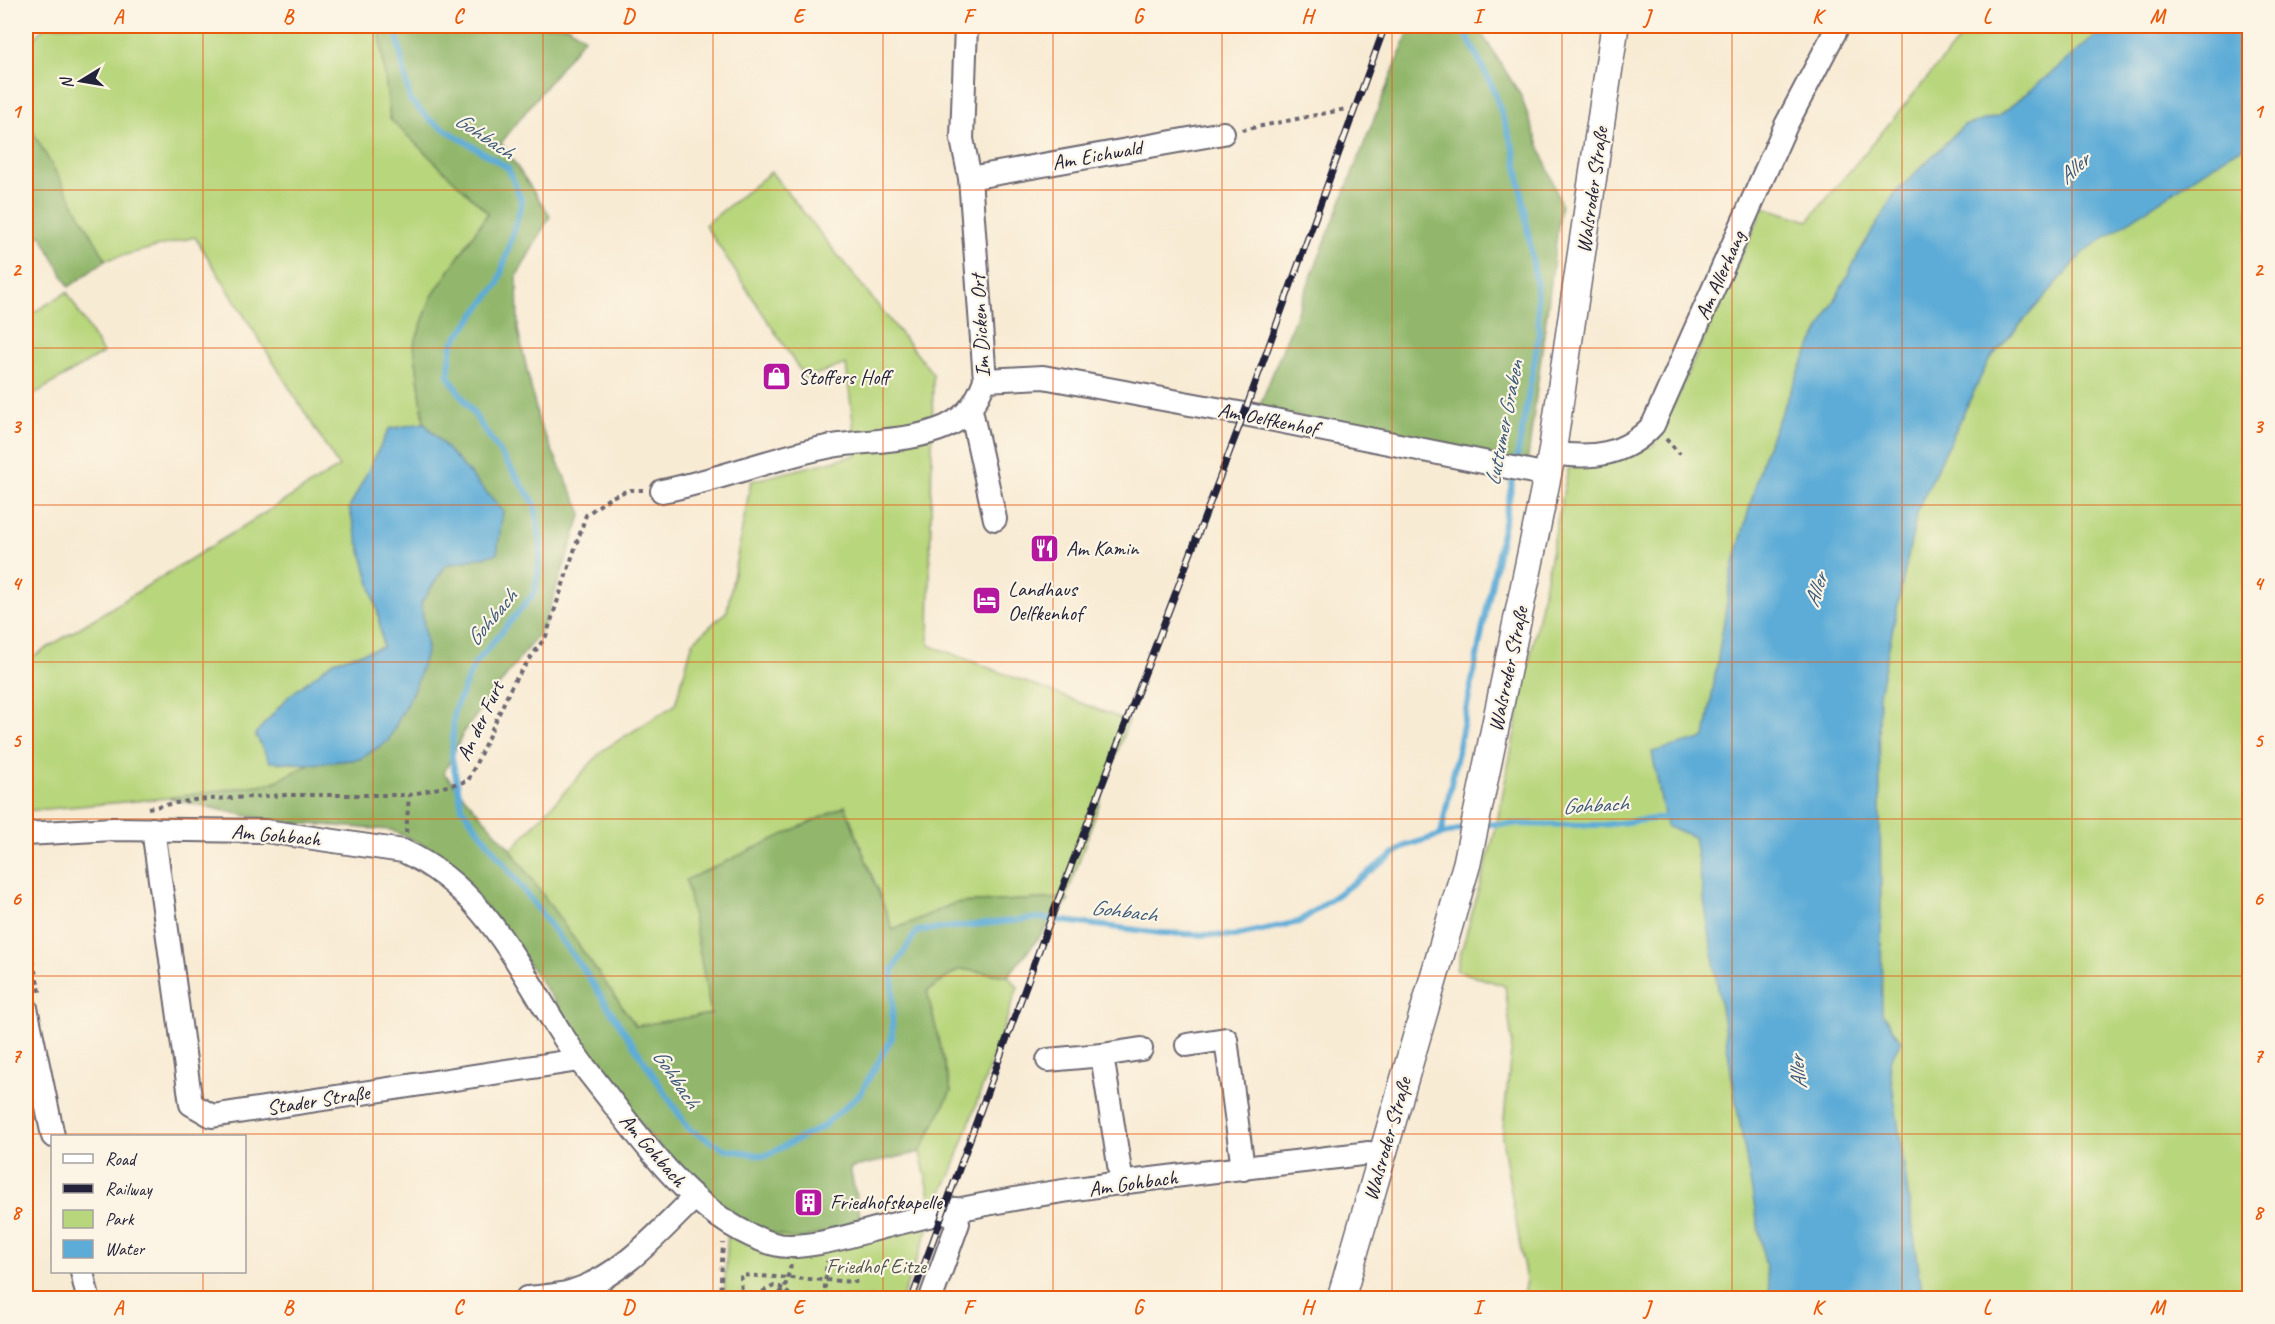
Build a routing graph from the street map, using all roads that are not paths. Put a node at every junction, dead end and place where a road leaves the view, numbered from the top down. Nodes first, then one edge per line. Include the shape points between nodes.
1 (966, 26) edge
2 (1616, 26) edge
3 (1838, 26) edge
4 (1223, 133) road end
5 (970, 178) junction
6 (986, 380) junction
7 (971, 410) junction
8 (1543, 466) junction
9 (662, 491) road end
10 (995, 519) dead end
11 (148, 819) junction
12 (26, 834) edge
13 (26, 1008) edge
14 (1187, 1044) dead end
15 (1141, 1049) dead end
16 (1102, 1055) junction
17 (1048, 1059) dead end
18 (579, 1060) junction
19 (53, 1135) edge
20 (1382, 1157) junction
21 (1243, 1169) junction
22 (1122, 1184) junction
23 (694, 1198) junction
24 (956, 1209) junction
25 (82, 1273) edge
26 (88, 1299) edge
27 (527, 1299) edge
28 (931, 1299) edge
29 (1341, 1299) edge

1 - 5 street, Im Dicken Ort via 962,139
2 - 8 main road, Walsroder Straße
3 - 8 street, Am Allerhang via 1786,125 1653,425 1633,444 1610,454 1576,457
4 - 5 street, Am Eichwald
5 - 6 street, Im Dicken Ort
6 - 7 street, Im Dicken Ort
6 - 8 street, Am Oelfkenhof via 1042,377 1500,465
7 - 9 street via 945,427 924,434 830,447 701,484
7 - 10 street
8 - 20 main road, Walsroder Straße via 1467,864
11 - 12 street, Am Gohbach
11 - 18 street, Am Gohbach via 403,851 423,860 452,879 495,926
11 - 18 street, Stader Straße via 191,1104 212,1116
13 - 19 street
14 - 21 street via 1226,1039
15 - 16 street
16 - 17 street
16 - 22 street
18 - 23 street, Am Gohbach
20 - 21 street, Am Gohbach via 1369,1153
20 - 29 main road, Walsroder Straße
21 - 22 street, Am Gohbach
22 - 24 street, Am Gohbach
23 - 24 street, Am Gohbach via 727,1222 776,1245 827,1250
23 - 27 street via 608,1275 573,1291
24 - 28 street via 958,1222
25 - 26 street

